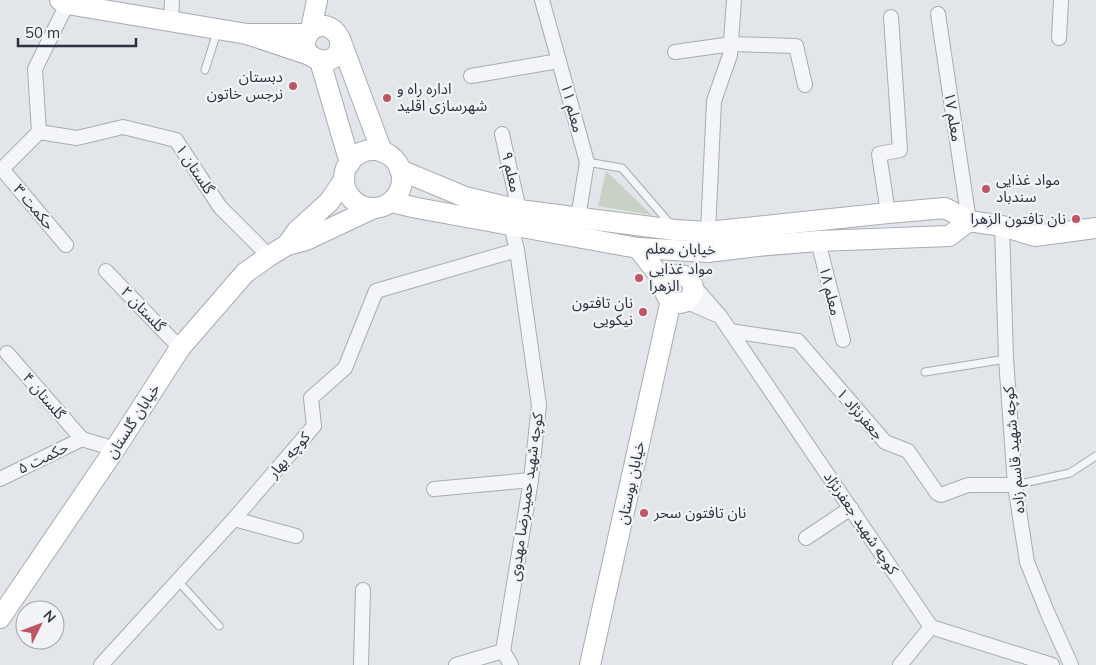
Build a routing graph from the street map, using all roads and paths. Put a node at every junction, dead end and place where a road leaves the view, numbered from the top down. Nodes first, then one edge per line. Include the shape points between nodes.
1 (172, 0) edge
2 (317, 0) edge
3 (542, 0) edge
4 (734, 0) edge
5 (1061, 0) edge
6 (65, 1) edge
7 (938, 14) dead end
8 (891, 17) dead end
9 (171, 22) junction
10 (218, 29) junction
11 (310, 32) junction
12 (248, 34) junction
13 (1059, 38) dead end
14 (340, 39) junction
15 (732, 44) junction
16 (675, 52) dead end
17 (315, 58) junction
18 (559, 61) junction
19 (205, 70) dead end
20 (471, 76) dead end
21 (805, 85) dead end
22 (39, 132) junction
23 (502, 134) dead end
24 (382, 152) junction
25 (587, 162) junction
26 (1, 170) edge
27 (400, 170) junction
28 (347, 171) junction
29 (383, 205) junction
30 (888, 213) junction
31 (515, 218) junction
32 (578, 218) junction
33 (969, 221) junction
34 (1002, 226) junction
35 (1096, 226) edge
36 (675, 230) junction
37 (708, 232) junction
38 (818, 241) junction
39 (66, 245) dead end
40 (287, 245) junction
41 (638, 248) junction
42 (517, 250) junction
43 (708, 252) junction
44 (268, 256) junction
45 (106, 271) dead end
46 (679, 293) junction
47 (730, 332) junction
48 (843, 340) dead end
49 (180, 348) junction
50 (7, 353) dead end
51 (1006, 359) junction
52 (925, 372) dead end
53 (82, 439) junction
54 (115, 449) junction
55 (1096, 456) edge
56 (0, 479) edge
57 (531, 480) junction
58 (1015, 485) junction
59 (434, 489) dead end
60 (851, 508) junction
61 (234, 519) junction
62 (296, 536) dead end
63 (806, 538) dead end
64 (178, 581) junction
65 (363, 590) dead end
66 (0, 618) edge
67 (219, 626) dead end
68 (931, 627) junction
69 (503, 651) junction
70 (101, 665) edge
71 (361, 665) edge
72 (456, 665) edge
73 (511, 665) edge
74 (590, 665) edge
75 (900, 665) edge
76 (1052, 665) edge
77 (1070, 665) edge

1 - 9 street
2 - 11 main road
3 - 18 street, معلم ۱۱
4 - 15 street
5 - 13 street
6 - 9 main road
6 - 22 street via 35,69
7 - 33 street, معلم ۱۷
8 - 30 street via 900,150 879,154
9 - 10 main road
10 - 12 main road
10 - 19 lane
11 - 12 main road
11 - 14 main road via 316,27 328,27
11 - 17 main road via 305,45
12 - 17 main road
14 - 17 main road via 336,56 326,61
14 - 24 main road
15 - 16 street
15 - 21 street via 796,46
15 - 37 street via 714,101
17 - 28 main road
18 - 20 street
18 - 25 street, معلم ۱۱
22 - 26 street
22 - 44 street, گلستان ۱ via 77,138 123,127 176,140 220,207
23 - 31 street, معلم ۹
24 - 27 main road via 396,162
24 - 28 main road via 361,153 354,157
25 - 32 street, معلم ۱۱
25 - 36 lane via 622,168
26 - 39 street, حکمت ۳
27 - 29 main road via 401,187 397,195
27 - 31 main road, خیابان معلم
28 - 29 main road via 346,189 350,197 365,207
28 - 40 main road via 329,202 297,231
29 - 31 main road, خیابان معلم
29 - 40 main road via 306,240
30 - 33 main road, خیابان معلم via 945,208
30 - 37 main road, خیابان معلم
31 - 32 main road, خیابان معلم
31 - 41 main road, خیابان معلم
31 - 42 street, کوچه شهید حمیدرضا مهدوی
32 - 36 main road, خیابان معلم
33 - 34 main road, خیابان معلم
33 - 38 main road, خیابان معلم via 949,236
34 - 35 main road, خیابان معلم via 1036,236
34 - 51 street, کوچه شهید قاسم زاده
36 - 37 main road, خیابان معلم
38 - 43 main road, خیابان معلم
38 - 48 street, معلم ۱۸
40 - 44 main road, خیابان گلستان
41 - 43 main road, خیابان معلم
41 - 46 main road
42 - 57 street, کوچه شهید حمیدرضا مهدوی via 539,405
42 - 61 street, کوچه بهار via 376,291 345,368 311,398 314,426
43 - 46 main road, خیابان بوستان
44 - 49 main road, خیابان گلستان via 245,273
45 - 49 street, گلستان ۲
46 - 47 street, کوچه شهید جعفرنژاد via 720,316
46 - 74 main road, خیابان بوستان
47 - 58 street, جعفرنژاد ۱ via 798,341 885,442 908,451 937,493 941,495 968,485
47 - 60 street, کوچه شهید جعفرنژاد
49 - 54 main road, خیابان گلستان
50 - 53 street, گلستان ۴
51 - 52 lane
51 - 58 street, کوچه شهید قاسم زاده
53 - 54 street, حکمت ۵
53 - 56 street, حکمت ۵
54 - 66 main road, خیابان گلستان
55 - 58 lane via 1070,473
57 - 59 street
57 - 69 street, کوچه شهید حمیدرضا مهدوی
58 - 77 street, کوچه شهید قاسم زاده via 1027,562
60 - 63 street
60 - 68 street, کوچه شهید جعفرنژاد
61 - 62 street
61 - 64 street, کوچه بهار
64 - 67 lane
64 - 70 street, کوچه بهار
65 - 71 street
68 - 75 street
68 - 76 street
69 - 72 street
69 - 73 street

